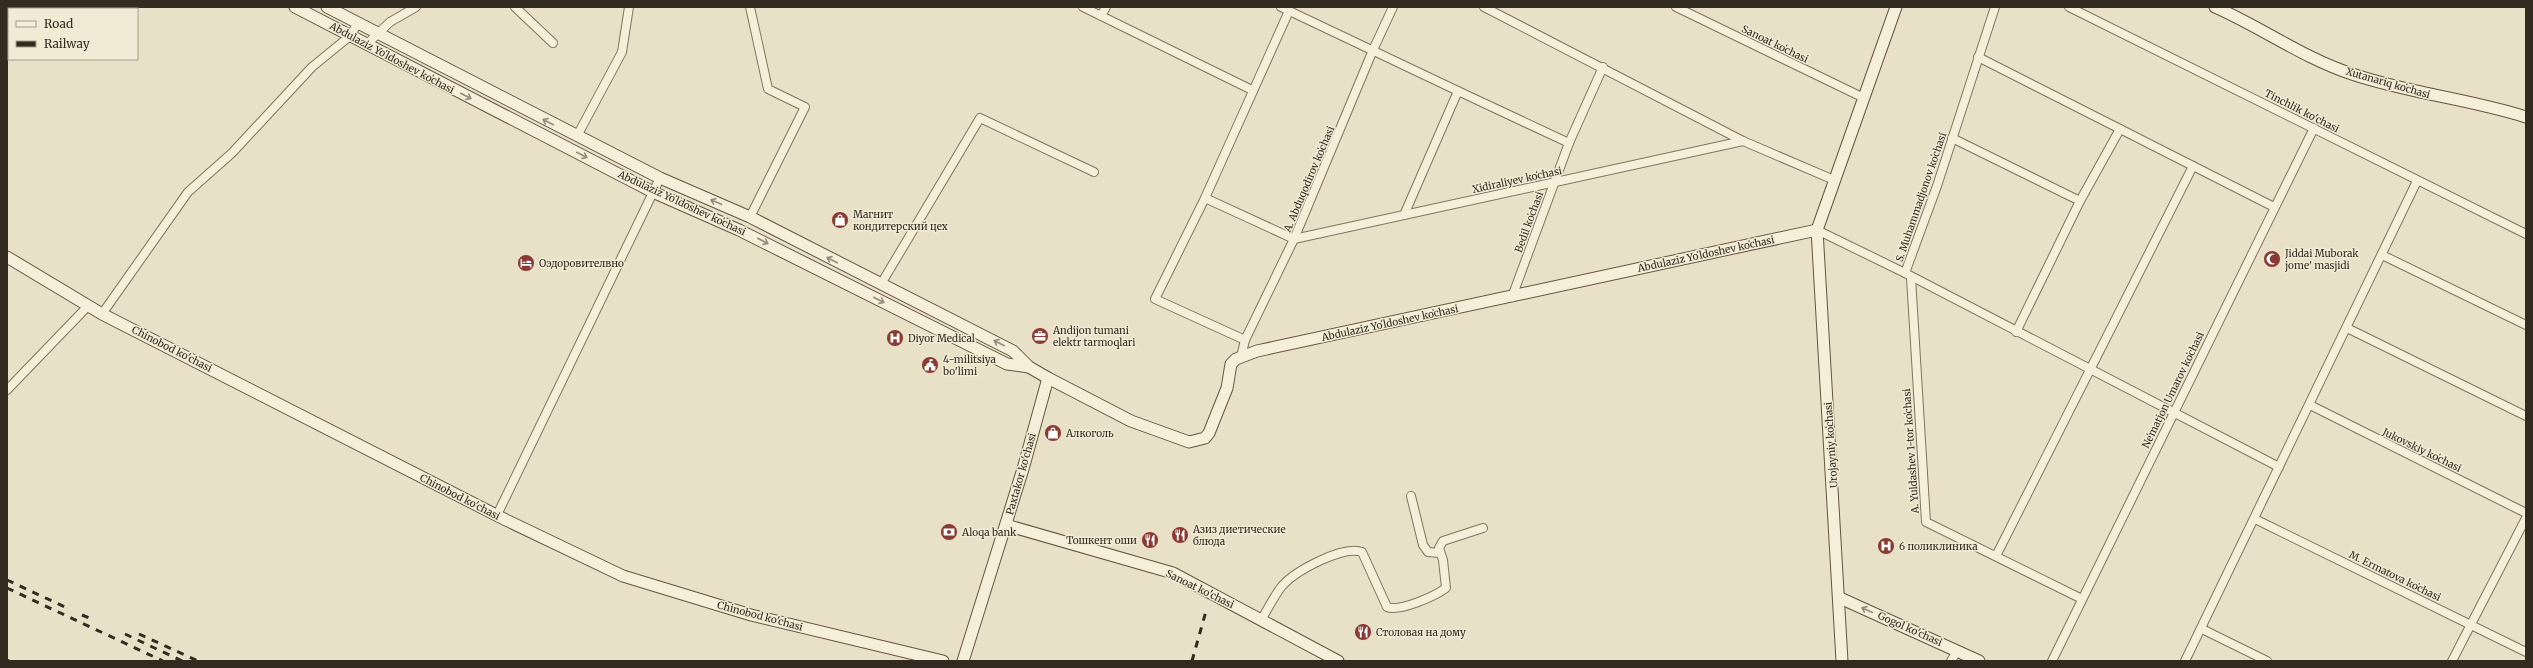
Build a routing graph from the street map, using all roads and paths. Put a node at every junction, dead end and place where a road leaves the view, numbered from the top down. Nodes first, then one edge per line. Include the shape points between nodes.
1 (295, 7) edge
2 (327, 7) edge
3 (416, 7) edge
4 (515, 7) edge
5 (629, 7) edge
6 (750, 7) edge
7 (1083, 7) edge
8 (1106, 7) edge
9 (1281, 7) edge
10 (1393, 7) edge
11 (1484, 7) edge
12 (1676, 7) edge
13 (1896, 7) edge
14 (1995, 7) edge
15 (2069, 7) edge
16 (2215, 7) edge
17 (1289, 11) junction
18 (1101, 16) junction
19 (358, 23) junction
20 (378, 35) junction
21 (350, 36) junction
22 (553, 43) dead end
23 (366, 45) junction
24 (1373, 50) junction
25 (1978, 57) junction
26 (1603, 67) junction
27 (1252, 90) junction
28 (1458, 91) junction
29 (1864, 98) junction
30 (2526, 117) edge
31 (2314, 128) junction
32 (2120, 129) junction
33 (577, 136) junction
34 (1952, 138) junction
35 (1743, 141) junction
36 (1569, 143) junction
37 (2193, 166) junction
38 (1094, 172) dead end
39 (660, 178) junction
40 (1834, 180) junction
41 (2417, 181) junction
42 (1554, 182) junction
43 (655, 193) junction
44 (1205, 198) junction
45 (2080, 201) junction
46 (2274, 207) junction
47 (1404, 215) junction
48 (750, 217) junction
49 (1817, 230) junction
50 (2526, 234) edge
51 (1294, 240) junction
52 (2382, 255) junction
53 (7, 257) edge
54 (857, 272) junction
55 (1908, 275) junction
56 (881, 284) junction
57 (850, 285) junction
58 (1512, 297) junction
59 (88, 306) junction
60 (102, 314) junction
61 (2526, 325) edge
62 (2347, 328) junction
63 (2016, 332) junction
64 (1245, 340) junction
65 (1241, 357) junction
66 (1029, 367) junction
67 (2091, 369) junction
68 (1048, 378) junction
69 (7, 390) edge
70 (2310, 405) junction
71 (2173, 411) junction
72 (2526, 416) edge
73 (2279, 467) junction
74 (1411, 496) dead end
75 (2526, 513) edge
76 (497, 515) junction
77 (2526, 518) edge
78 (2255, 519) junction
79 (1006, 525) junction
80 (1483, 528) dead end
81 (1440, 553) junction
82 (1996, 556) junction
83 (1840, 598) junction
84 (2082, 599) junction
85 (1261, 620) junction
86 (2471, 624) junction
87 (2202, 629) junction
88 (1957, 651) junction
89 (2526, 652) edge
90 (943, 661) edge
91 (963, 661) edge
92 (1338, 661) edge
93 (1842, 661) edge
94 (1951, 661) edge
95 (1979, 661) edge
96 (2052, 661) edge
97 (2185, 661) edge
98 (2267, 661) edge
99 (2452, 661) edge

1 - 21 main road, Abdulaziz Yoʻldoshev koʻchasi
2 - 19 main road, Abdulaziz Yoʻldoshev koʻchasi
3 - 20 street via 390,22
4 - 22 street
5 - 33 street via 622,52
6 - 48 street via 768,89 805,108
7 - 18 street
8 - 18 street
9 - 17 street
10 - 24 street, A. Abduqodirov koʻchasi
11 - 26 street
12 - 29 street, Sanoat koʻchasi
13 - 29 main road
14 - 25 street, S. Muhammadjonov koʻchasi
15 - 31 street, Tinchlik ko'chasi
16 - 30 main road, Xutanariq koʻchasi via 2351,74
17 - 24 street
17 - 27 street
18 - 27 street
19 - 20 main road, Abdulaziz Yoʻldoshev koʻchasi
19 - 21 street
20 - 23 street
33 -> 20 main road, Abdulaziz Yoʻldoshev koʻchasi
21 - 23 main road, Abdulaziz Yoʻldoshev koʻchasi
21 - 60 street via 312,67 232,153 188,192
23 -> 43 main road, Abdulaziz Yoʻldoshev koʻchasi
24 - 28 street
24 - 51 street, A. Abduqodirov koʻchasi
25 - 32 street
25 - 34 street, S. Muhammadjonov koʻchasi
26 - 35 street
26 - 36 street, Bedil koʻchasi
27 - 44 street
28 - 36 street
28 - 47 street
29 - 40 main road
31 - 41 street, Tinchlik ko'chasi
31 - 46 street, Neʻmatjon Umarov koʻchasi
32 - 37 street
32 - 45 street
33 - 39 main road, Abdulaziz Yoʻldoshev koʻchasi
34 - 45 street
34 - 55 street, S. Muhammadjonov koʻchasi
35 - 40 street
35 - 42 street, Xidiraliyev koʻchasi
36 - 42 street, Bedil koʻchasi
37 - 46 street
37 - 67 street
38 - 56 street via 980,118
39 - 43 street
48 -> 39 main road, Abdulaziz Yoʻldoshev koʻchasi
40 - 49 main road
41 - 50 street, Tinchlik ko'chasi
41 - 52 street
42 - 47 street, Xidiraliyev koʻchasi
42 - 58 street, Bedil koʻchasi
43 -> 57 main road, Abdulaziz Yoʻldoshev koʻchasi via 740,230
43 - 76 street
44 - 51 street
44 - 64 street via 1155,299
45 - 63 street
46 - 71 street, Neʻmatjon Umarov koʻchasi
47 - 51 street, Xidiraliyev koʻchasi
54 -> 48 main road, Abdulaziz Yoʻldoshev koʻchasi
49 - 55 street
49 - 58 main road, Abdulaziz Yoʻldoshev koʻchasi
49 - 83 main road, Urоjayniy koʻchasi
51 - 64 street, A. Abduqodirov koʻchasi
52 - 61 street
52 - 62 street
53 - 59 main road, Chinobod ko'chasi
54 - 56 main road, Abdulaziz Yoʻldoshev koʻchasi
54 - 57 main road
55 - 63 street
55 - 82 street, A. Yuldashev 1-tor koʻchasi via 1926,520
66 -> 56 main road, Abdulaziz Yoʻldoshev koʻchasi via 1013,351
57 -> 66 main road, Abdulaziz Yoʻldoshev koʻchasi via 1007,364
58 - 65 main road, Abdulaziz Yoʻldoshev koʻchasi via 1257,351
59 - 60 main road, Chinobod ko'chasi
59 - 69 street
60 - 76 main road, Chinobod ko'chasi
62 - 70 street
62 - 72 street
63 - 67 street
64 - 65 street, A. Abduqodirov koʻchasi
65 - 68 main road, Abdulaziz Yoʻldoshev koʻchasi via 1231,364 1227,388 1210,432 1196,441 1184,441 1131,421
66 - 68 main road, Abdulaziz Yoʻldoshev koʻchasi
67 - 71 street
67 - 82 street
68 - 79 main road, Paxtakor ko'chasi
70 - 73 street
70 - 75 street, Jukovskiy koʻchasi
71 - 73 street
71 - 84 street, Neʻmatjon Umarov koʻchasi
73 - 78 street
74 - 81 street via 1423,545 1428,552
76 - 90 main road, Chinobod ko'chasi via 629,578 751,615
77 - 86 street
78 - 86 street, M. Ermatova koʻchasi
78 - 87 street
79 - 85 main road, Sanoat ko'chasi via 1173,574
79 - 91 main road, Paxtakor ko'chasi
80 - 81 street via 1443,541 1439,548
81 - 85 street via 1446,588 1397,609 1387,607 1362,552 1358,551 1329,557 1299,572 1282,586
82 - 84 street, A. Yuldashev 1-tor koʻchasi
88 -> 83 main road, Gogol ko'chasi
83 - 93 main road, Urоjayniy koʻchasi
84 - 96 street, Neʻmatjon Umarov koʻchasi
85 - 92 main road, Sanoat ko'chasi
86 - 89 street, M. Ermatova koʻchasi
86 - 99 street
87 - 97 street
87 - 98 street
88 - 94 street
88 - 95 main road, Gogol ko'chasi

